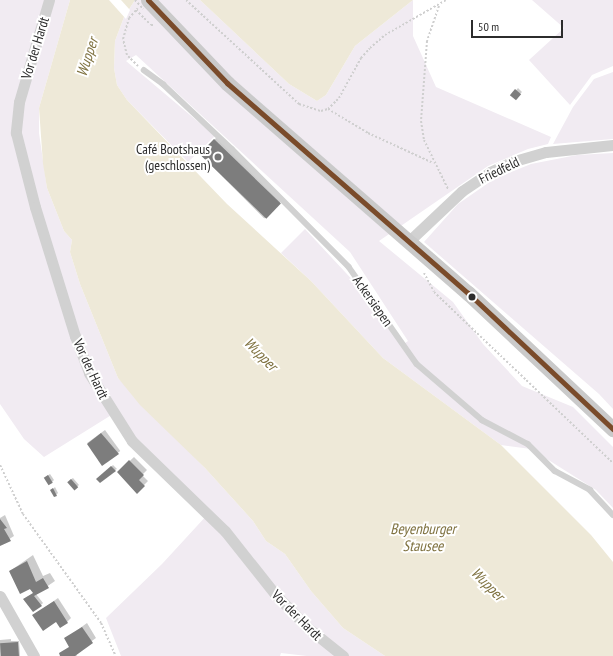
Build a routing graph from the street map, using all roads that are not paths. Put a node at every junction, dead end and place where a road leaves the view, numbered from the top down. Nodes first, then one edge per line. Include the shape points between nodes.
1 (49, 0) edge
2 (142, 4) edge
3 (144, 70) road end
4 (613, 145) edge
5 (408, 242) junction
6 (613, 429) edge
7 (613, 515) edge
8 (0, 596) edge
9 (34, 656) edge
10 (343, 656) edge

1 - 10 street, Vor der Hardt via 18,102 16,133 35,207 89,373 132,441 225,531 275,594 308,628
2 - 5 main road
3 - 7 lane, Ackersiepen via 163,84 232,149 349,267 417,364 482,420 528,444 555,471 590,490
4 - 5 street, Friedfeld via 528,156 490,172 454,198
5 - 6 main road via 473,297
8 - 9 street

